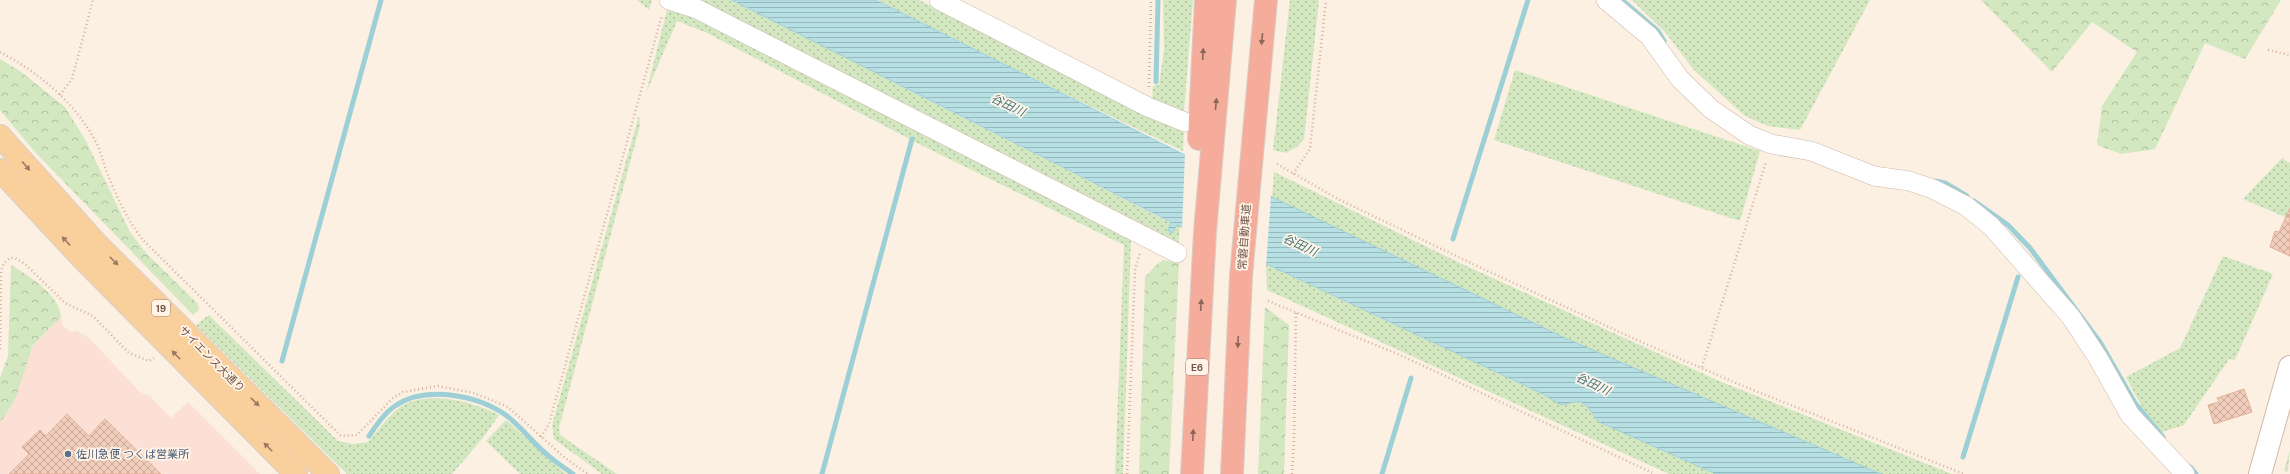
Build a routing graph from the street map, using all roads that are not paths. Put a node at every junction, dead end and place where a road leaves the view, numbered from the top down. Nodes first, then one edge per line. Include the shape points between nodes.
1 (939, 0) edge
2 (1206, 0) edge
3 (1226, 0) edge
4 (1266, 0) edge
5 (1606, 0) edge
6 (666, 4) edge
7 (1199, 133) junction
8 (0, 136) edge
9 (0, 170) edge
10 (1177, 253) dead end
11 (2290, 367) edge
12 (296, 474) edge
13 (328, 474) edge
14 (1192, 474) edge
15 (1232, 474) edge
16 (2185, 474) edge
17 (2260, 474) edge

1 - 7 street
7 -> 2 highway
7 -> 3 highway
4 -> 15 highway, 常磐自動車道 via 1241,276
5 - 16 street via 1649,36 1680,79 1711,109 1749,135 1771,144 1811,151 1874,176 1909,181 1933,188 1966,206 1991,226 2071,317 2098,358 2130,416
6 - 10 street via 697,8
14 -> 7 highway, E6 via 1205,232
8 -> 13 main road, サイエンス大通り / 19 via 97,244
12 -> 9 main road, サイエンス大通り / 19 via 80,257
11 - 17 street

